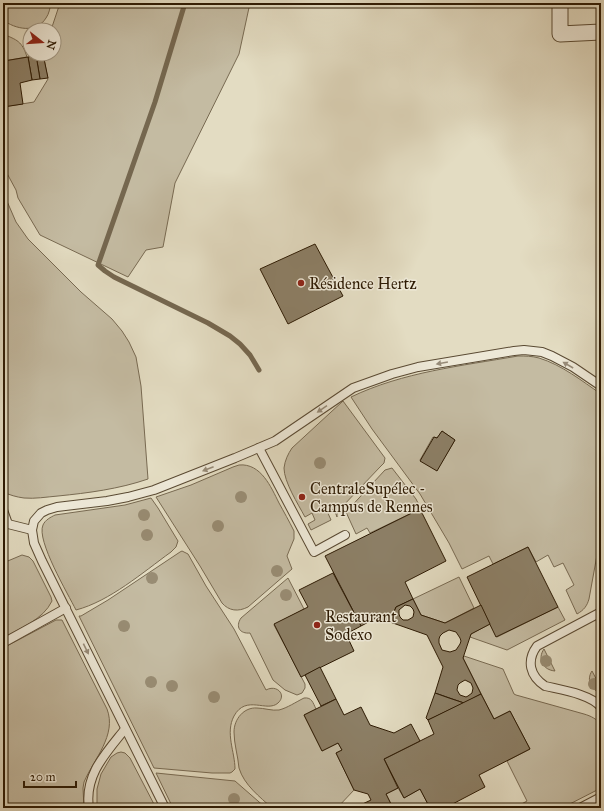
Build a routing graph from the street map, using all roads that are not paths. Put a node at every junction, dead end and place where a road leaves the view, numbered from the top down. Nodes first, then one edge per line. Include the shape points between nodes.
1 (560, 3) edge
2 (601, 32) edge
3 (601, 386) edge
4 (259, 448) junction
5 (3, 510) edge
6 (5, 524) edge
7 (32, 530) junction
8 (345, 535) dead end
9 (66, 608) junction
10 (601, 612) edge
11 (3, 643) edge
12 (601, 707) edge
13 (125, 729) junction
14 (601, 797) edge
15 (89, 808) edge
16 (165, 808) edge
17 (580, 808) edge

1 - 2 street via 560,34
3 -> 4 lane via 561,361 542,352 533,351 514,351 418,367 353,388 275,441
4 -> 7 lane via 154,490 128,497 47,510 34,520
4 - 8 lane via 314,552
5 - 6 lane
6 - 7 lane
7 - 9 lane via 34,544
9 - 11 lane
9 -> 13 lane
10 - 12 lane via 536,646 530,663 533,674 545,686 587,697
13 - 15 lane via 103,757 92,777 88,790
13 - 16 lane
14 - 17 lane

